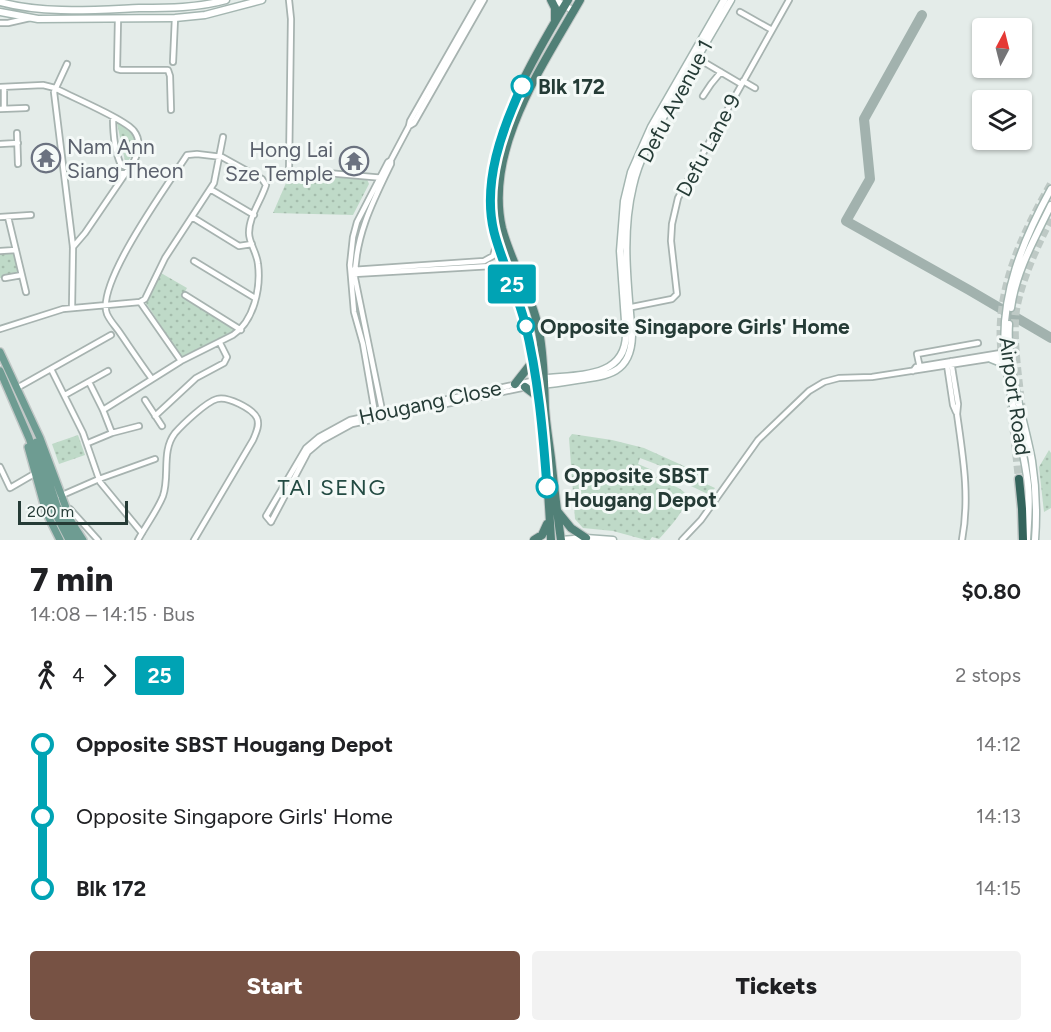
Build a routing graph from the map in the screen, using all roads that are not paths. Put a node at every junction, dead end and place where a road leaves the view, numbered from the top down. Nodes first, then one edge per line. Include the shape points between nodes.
1 (226, 0) edge
2 (262, 0) edge
3 (288, 0) edge
4 (479, 0) edge
5 (484, 0) edge
6 (553, 0) edge
7 (724, 0) edge
8 (731, 0) edge
9 (789, 0) edge
10 (0, 2) edge
11 (573, 3) edge
12 (0, 12) edge
13 (740, 12) dead end
14 (33, 18) junction
15 (175, 18) junction
16 (118, 19) junction
17 (555, 22) junction
18 (0, 23) edge
19 (772, 30) junction
20 (696, 56) junction
21 (173, 62) dead end
22 (67, 64) dead end
23 (721, 72) junction
24 (742, 82) junction
25 (2, 87) edge
26 (55, 88) junction
27 (756, 88) dead end
28 (703, 96) dead end
29 (26, 108) dead end
30 (2, 109) edge
31 (171, 110) dead end
32 (113, 117) junction
33 (409, 126) junction
34 (17, 133) dead end
35 (223, 137) dead end
36 (18, 143) junction
37 (0, 144) edge
38 (219, 156) junction
39 (18, 164) dead end
40 (127, 171) junction
41 (93, 176) dead end
42 (382, 178) junction
43 (210, 189) junction
44 (1051, 189) edge
45 (1051, 205) edge
46 (31, 215) dead end
47 (254, 215) junction
48 (0, 217) edge
49 (8, 217) junction
50 (192, 217) junction
51 (72, 230) junction
52 (85, 233) junction
53 (498, 241) junction
54 (252, 244) junction
55 (73, 247) junction
56 (16, 250) junction
57 (0, 251) edge
58 (194, 261) dead end
59 (352, 272) junction
60 (22, 275) junction
61 (5, 278) dead end
62 (512, 283) junction
63 (26, 292) dead end
64 (185, 295) dead end
65 (255, 298) junction
66 (140, 302) junction
67 (105, 305) junction
68 (72, 308) junction
69 (627, 308) junction
70 (0, 329) edge
71 (241, 330) junction
72 (111, 335) dead end
73 (220, 343) junction
74 (978, 343) dead end
75 (0, 352) edge
76 (1007, 354) junction
77 (991, 359) junction
78 (181, 361) junction
79 (533, 362) junction
80 (963, 363) junction
81 (949, 364) junction
82 (936, 368) junction
83 (1006, 368) junction
84 (51, 369) junction
85 (920, 369) junction
86 (108, 371) dead end
87 (0, 372) edge
88 (951, 377) junction
89 (152, 379) junction
90 (89, 382) junction
91 (540, 382) junction
92 (515, 384) junction
93 (525, 387) junction
94 (19, 391) junction
95 (65, 395) junction
96 (538, 397) junction
97 (145, 400) dead end
98 (103, 410) junction
99 (1021, 413) junction
100 (383, 415) junction
101 (20, 416) junction
102 (155, 416) junction
103 (376, 416) junction
104 (1017, 423) junction
105 (139, 426) dead end
106 (162, 426) dead end
107 (112, 433) junction
108 (88, 443) junction
109 (155, 459) dead end
110 (0, 467) edge
111 (34, 474) junction
112 (99, 479) junction
113 (1019, 479) tunnel mouth
114 (60, 496) junction
115 (65, 507) junction
116 (549, 510) junction
117 (558, 510) junction
118 (142, 533) junction
119 (586, 538) junction
120 (60, 540) edge
121 (69, 540) edge
122 (75, 540) edge
123 (83, 540) edge
124 (98, 540) edge
125 (138, 540) edge
126 (194, 540) edge
127 (534, 540) edge
128 (551, 540) edge
129 (560, 540) edge
130 (613, 540) edge
131 (682, 540) edge
132 (962, 540) edge
133 (1025, 540) edge
134 (1035, 540) edge

1 - 10 main road via 189,7 115,9 31,9
2 - 15 main road via 206,15
3 - 42 street via 289,170 297,174
4 - 33 street
5 - 33 street
6 - 11 main road
6 - 17 highway
7 - 20 main road, Defu Avenue 1
8 - 20 main road, Defu Avenue 1
9 - 19 street, Defu Lane 9
11 - 17 highway
11 - 91 highway via 528,90 511,137 499,192 505,239 539,331
12 - 14 main road
13 - 19 street
14 - 16 main road
14 - 18 street
15 - 16 main road
15 - 21 street
16 - 31 street via 117,69 168,70
17 - 53 highway via 515,100 500,141 491,192 492,223
19 - 24 street, Defu Lane 9
20 - 23 street, Defu Lane 9
20 - 24 street, Defu Lane 9
20 - 69 main road, Defu Avenue 1 via 650,142 633,185 627,229
22 - 26 street
23 - 24 street, Defu Lane 9
23 - 28 street
24 - 27 street
24 - 69 street, Defu Lane 9 via 678,198 671,241 677,294 672,299
25 - 26 street
25 - 30 street
26 - 32 street
26 - 51 street
29 - 30 street
32 - 40 street via 118,159
32 - 40 street via 131,128 138,138 137,156
33 - 42 street
34 - 36 street
35 - 38 street
36 - 37 street
36 - 39 street
38 - 43 street
38 - 47 street via 265,183
38 - 67 street via 187,155 116,269
40 - 41 street
40 - 52 street
42 - 59 street via 370,201
43 - 47 street
43 - 50 street
44 - 76 main road, Airport Road via 1032,224 1013,274 1006,311
45 - 76 main road, Airport Road via 1014,289
46 - 49 street
47 - 54 street via 249,233
48 - 49 street
49 - 56 street
50 - 54 street via 238,246
50 - 66 street
51 - 52 street
51 - 55 street
52 - 55 street
53 - 59 street via 493,256 484,261
53 - 62 highway
54 - 65 street via 258,266
55 - 68 street
56 - 57 street
56 - 60 street
58 - 65 street
59 - 62 street via 492,266
59 - 100 street
59 - 103 street via 354,312
60 - 61 street
60 - 63 street
62 - 79 highway
64 - 71 street
65 - 71 street
66 - 67 street
66 - 78 street
67 - 68 street
67 - 89 street via 107,315
68 - 70 street
69 - 91 main road, Defu Avenue 1 via 632,346 627,360 618,369 603,376
71 - 73 street
72 - 84 street
73 - 78 street
73 - 102 street via 227,357 224,363 196,378
74 - 85 street via 917,354
75 - 94 main road
76 - 77 street
76 - 81 street
76 - 83 main road, Airport Road
76 - 99 main road, Airport Road
77 - 80 street
77 - 83 main road
78 - 89 street
79 - 91 highway
79 - 92 highway
80 - 81 street
80 - 88 street
81 - 82 street
81 - 85 street
81 - 88 street
82 - 85 street
82 - 88 street
83 - 104 main road, Airport Road
84 - 94 street
84 - 95 street
85 - 131 street via 839,378 808,391 758,440 701,520
86 - 90 street
87 - 101 main road
88 - 132 street via 958,404 966,482
89 - 98 street
90 - 95 street
90 - 98 street
91 - 92 street, Hougang Close
91 - 93 street, Hougang Close
91 - 96 highway
91 - 117 highway
92 - 100 street, Hougang Close
93 - 96 highway
93 - 100 street, Hougang Close
94 - 114 main road
94 - 122 main road via 57,506
95 - 108 street
96 - 116 highway
97 - 102 street
98 - 107 street
99 - 104 main road
99 - 134 main road, Airport Road via 1035,486
100 - 103 street, Hougang Close
101 - 111 main road
101 - 121 main road via 52,507
102 - 106 street
103 - 103 street, Hougang Close via 352,424 308,452 269,520 266,516 306,448 350,420
104 - 133 main road, Airport Road via 1028,488
105 - 107 street
107 - 108 street
108 - 112 street
109 - 112 street
110 - 111 street via 10,488
111 - 120 main road
112 - 114 street
112 - 118 street
113 - 133 highway
114 - 115 main road
115 - 123 main road
115 - 124 street
116 - 127 highway via 547,528
116 - 128 highway
117 - 119 highway via 571,528
117 - 129 highway
118 - 125 street
118 - 126 street via 162,497 171,438 210,402 220,398 249,410 258,422 253,440
119 - 129 main road
119 - 130 main road

